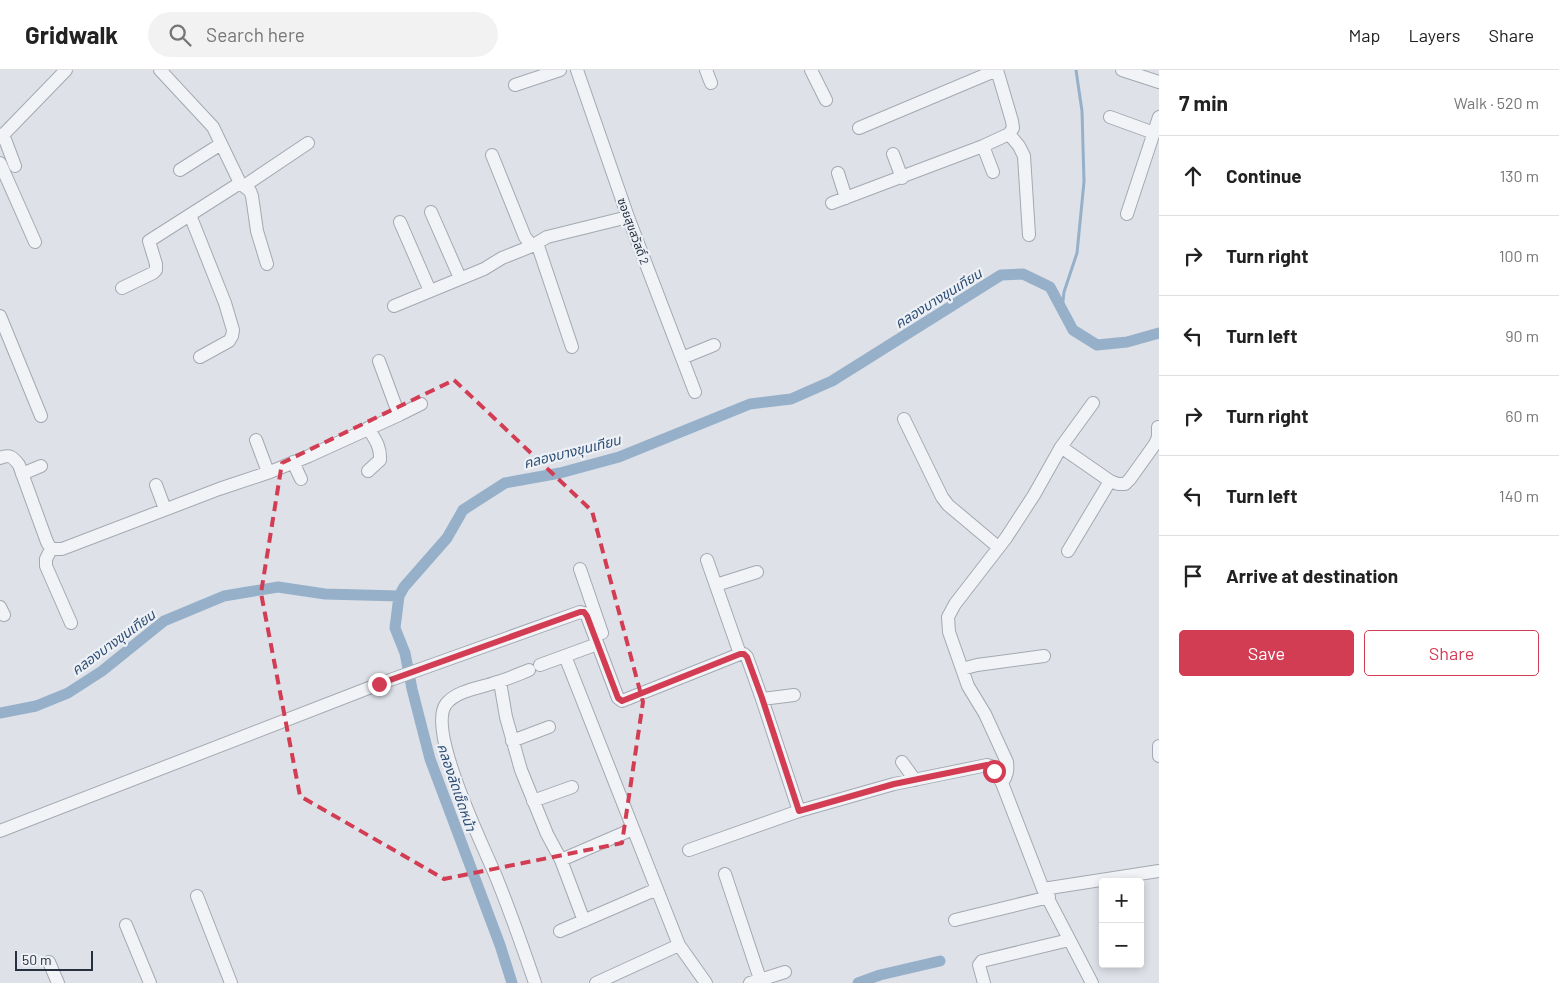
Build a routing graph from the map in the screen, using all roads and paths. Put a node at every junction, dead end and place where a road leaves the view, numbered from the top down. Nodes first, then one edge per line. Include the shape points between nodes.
1 (66, 70) edge
2 (160, 70) edge
3 (560, 70) edge
4 (577, 70) edge
5 (706, 70) edge
6 (811, 70) edge
7 (997, 70) edge
8 (1122, 70) edge
9 (1159, 82) edge
10 (711, 83) dead end
11 (515, 86) dead end
12 (826, 100) dead end
13 (1110, 117) dead end
14 (1159, 117) edge
15 (859, 128) dead end
16 (1154, 133) junction
17 (1009, 134) junction
18 (2, 136) edge
19 (308, 143) dead end
20 (221, 144) junction
21 (983, 146) junction
22 (893, 154) dead end
23 (492, 155) dead end
24 (0, 163) edge
25 (15, 166) dead end
26 (180, 170) dead end
27 (993, 172) dead end
28 (838, 173) dead end
29 (902, 178) junction
30 (242, 185) junction
31 (846, 198) junction
32 (832, 203) dead end
33 (431, 212) dead end
34 (1127, 214) dead end
35 (190, 215) junction
36 (628, 217) junction
37 (400, 222) dead end
38 (1029, 235) dead end
39 (35, 242) dead end
40 (535, 245) junction
41 (267, 264) dead end
42 (460, 278) junction
43 (122, 288) dead end
44 (430, 291) junction
45 (394, 306) dead end
46 (0, 316) edge
47 (4, 336) edge
48 (714, 344) dead end
49 (572, 347) dead end
50 (200, 357) dead end
51 (682, 358) junction
52 (379, 362) dead end
53 (695, 392) dead end
54 (1093, 403) dead end
55 (421, 404) dead end
56 (399, 415) junction
57 (41, 416) dead end
58 (904, 419) dead end
59 (1158, 427) edge
60 (368, 428) junction
61 (256, 440) dead end
62 (1061, 447) junction
63 (0, 458) edge
64 (293, 462) junction
65 (40, 466) dead end
66 (368, 471) dead end
67 (268, 472) junction
68 (22, 474) junction
69 (301, 479) dead end
70 (1110, 481) junction
71 (156, 485) dead end
72 (165, 509) junction
73 (998, 548) junction
74 (51, 549) junction
75 (1068, 551) dead end
76 (707, 560) dead end
77 (580, 569) dead end
78 (757, 572) dead end
79 (716, 585) junction
80 (71, 623) dead end
81 (592, 646) dead end
82 (740, 654) junction
83 (565, 656) junction
84 (1044, 656) dead end
85 (962, 669) junction
86 (500, 682) junction
87 (794, 695) dead end
88 (762, 698) junction
89 (626, 699) junction
90 (548, 727) dead end
91 (512, 741) junction
92 (1159, 746) edge
93 (1159, 756) edge
94 (902, 762) dead end
95 (915, 780) junction
96 (1002, 783) junction
97 (572, 787) dead end
98 (533, 802) junction
99 (799, 811) junction
100 (634, 829) junction
101 (0, 831) edge
102 (689, 850) dead end
103 (561, 860) junction
104 (1159, 871) edge
105 (725, 874) dead end
106 (657, 889) junction
107 (1046, 893) junction
108 (197, 896) dead end
109 (955, 920) dead end
110 (584, 921) junction
111 (126, 925) dead end
112 (560, 931) dead end
113 (1069, 940) junction
114 (679, 945) junction
115 (49, 962) dead end
116 (785, 972) dead end
117 (755, 981) edge
118 (58, 983) edge
119 (150, 983) edge
120 (231, 983) edge
121 (535, 983) edge
122 (596, 983) edge
123 (706, 983) edge
124 (984, 983) edge
125 (1092, 983) edge

1 - 18 street
2 - 20 street via 213,127
3 - 11 street
4 - 36 street, ซอยสุขสวัสดิ์ 2
5 - 10 street
6 - 12 street
7 - 15 street
7 - 17 street via 1012,121
8 - 9 street
13 - 16 street
14 - 16 street
16 - 34 street
17 - 21 street
17 - 38 street via 1024,156
18 - 25 street
19 - 30 street
20 - 26 street
20 - 30 street
21 - 27 street
21 - 29 street
22 - 29 street
23 - 40 street via 525,237
24 - 39 street
28 - 31 street
29 - 31 street
30 - 35 street
30 - 41 street via 252,196 256,231
31 - 32 street
33 - 42 street
35 - 43 street via 148,241 156,268 154,272
35 - 50 street via 233,330 229,340
36 - 40 street via 547,237
36 - 51 street, ซอยสุขสวัสดิ์ 2
37 - 44 street
40 - 42 street
40 - 49 street
42 - 44 street
44 - 45 street
46 - 47 street
47 - 57 street
48 - 51 street
51 - 53 street, ซอยสุขสวัสดิ์ 2
52 - 56 street
54 - 62 street
55 - 56 street
56 - 60 street
58 - 73 street via 942,497
59 - 70 street via 1155,444 1130,479 1124,484
60 - 64 street
60 - 66 street via 381,452 380,460
61 - 67 street
62 - 70 street
62 - 73 street
63 - 68 street via 13,457
64 - 67 street
64 - 69 street
65 - 68 street
67 - 72 street
68 - 74 street
70 - 75 street
71 - 72 street
72 - 74 street via 62,549
73 - 85 street via 948,617 949,632
74 - 80 street via 46,563
76 - 79 street
77 - 89 street
78 - 79 street
79 - 82 street
81 - 83 street
82 - 88 street via 747,657
82 - 89 street
83 - 86 street
83 - 100 street
84 - 85 street
85 - 96 street via 1007,762 1008,769
86 - 91 street
86 - 121 street via 453,697 442,712 443,726 459,789 497,878
87 - 88 street
88 - 99 street
89 - 101 street via 618,698 587,616 580,612 379,684
90 - 91 street
91 - 98 street
92 - 93 street
94 - 95 street
95 - 96 street via 987,765
95 - 99 street
96 - 107 street
97 - 98 street
98 - 103 street
99 - 102 street
100 - 103 street
100 - 106 street
103 - 110 street
104 - 107 street
105 - 117 street
106 - 110 street
106 - 114 street
107 - 109 street
107 - 113 street
108 - 120 street
110 - 112 street
111 - 119 street
113 - 124 street via 982,961 979,965
113 - 125 street
114 - 122 street
114 - 123 street
115 - 118 street
116 - 117 street

